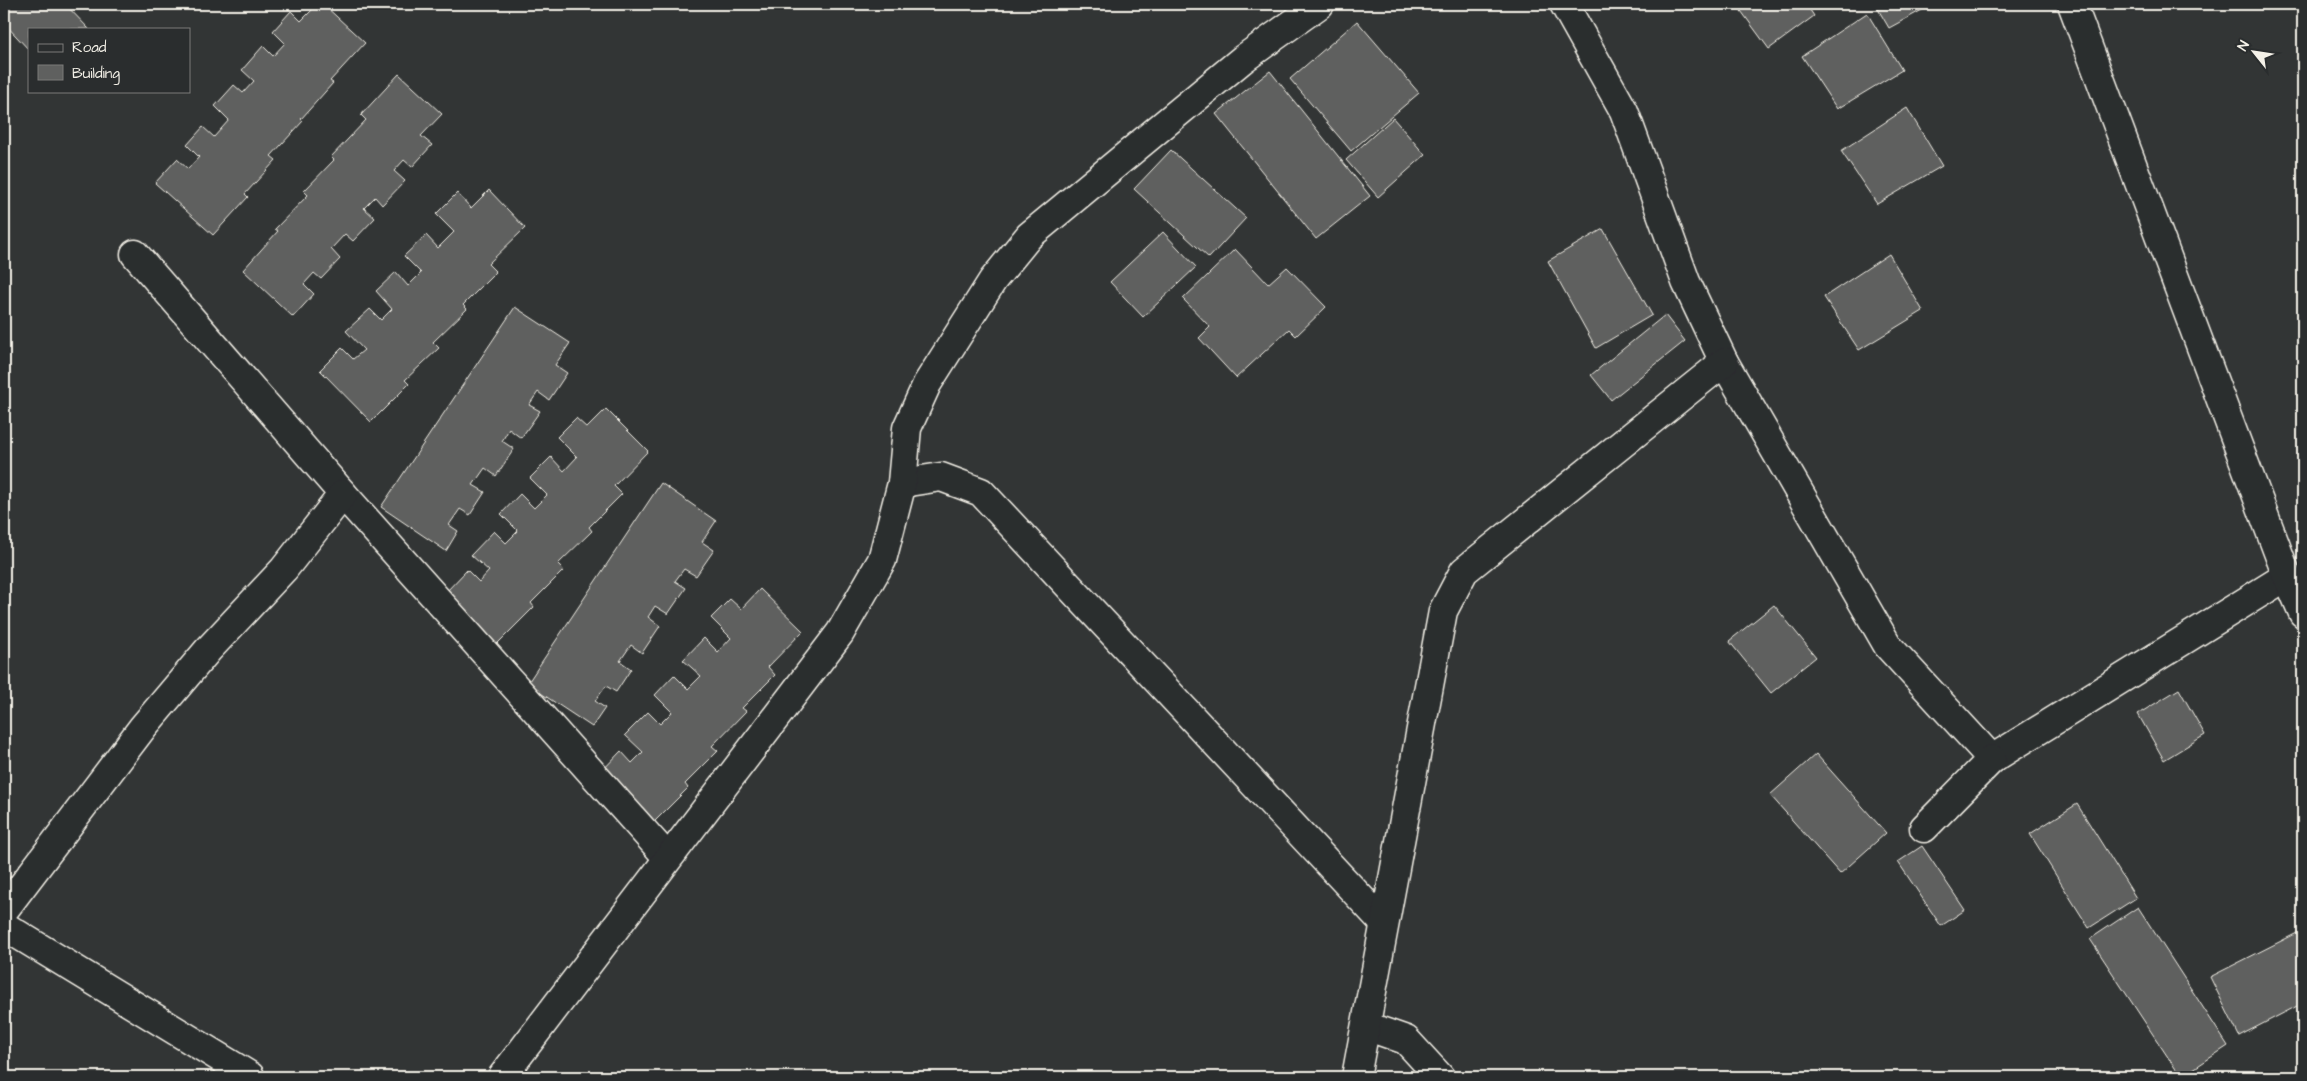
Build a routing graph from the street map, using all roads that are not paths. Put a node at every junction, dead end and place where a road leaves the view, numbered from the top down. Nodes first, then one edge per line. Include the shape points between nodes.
1 (1320, 4) edge
2 (1564, 4) edge
3 (2072, 4) edge
4 (135, 254) dead end
5 (1724, 362) junction
6 (902, 483) junction
7 (343, 494) junction
8 (2287, 576) junction
9 (2303, 613) edge
10 (1992, 758) junction
11 (1924, 828) dead end
12 (667, 858) junction
13 (4, 910) edge
14 (1384, 923) junction
15 (4, 926) edge
16 (1366, 1026) junction
17 (250, 1076) edge
18 (502, 1077) edge
19 (1356, 1077) edge
20 (1440, 1077) edge

1 - 6 street via 1243,59 1029,236 993,280 927,384 907,428
2 - 5 street via 1624,111 1686,282
3 - 8 street
4 - 7 street
5 - 10 street via 1888,646
5 - 14 street via 1464,571 1443,611
6 - 12 street via 882,560 840,633
6 - 14 street via 941,477 981,492
7 - 12 street
7 - 13 street via 284,569 208,650 143,727
8 - 9 street
8 - 10 street
10 - 11 street
12 - 18 street
14 - 16 street
15 - 17 street
16 - 19 street
16 - 20 street via 1406,1040

